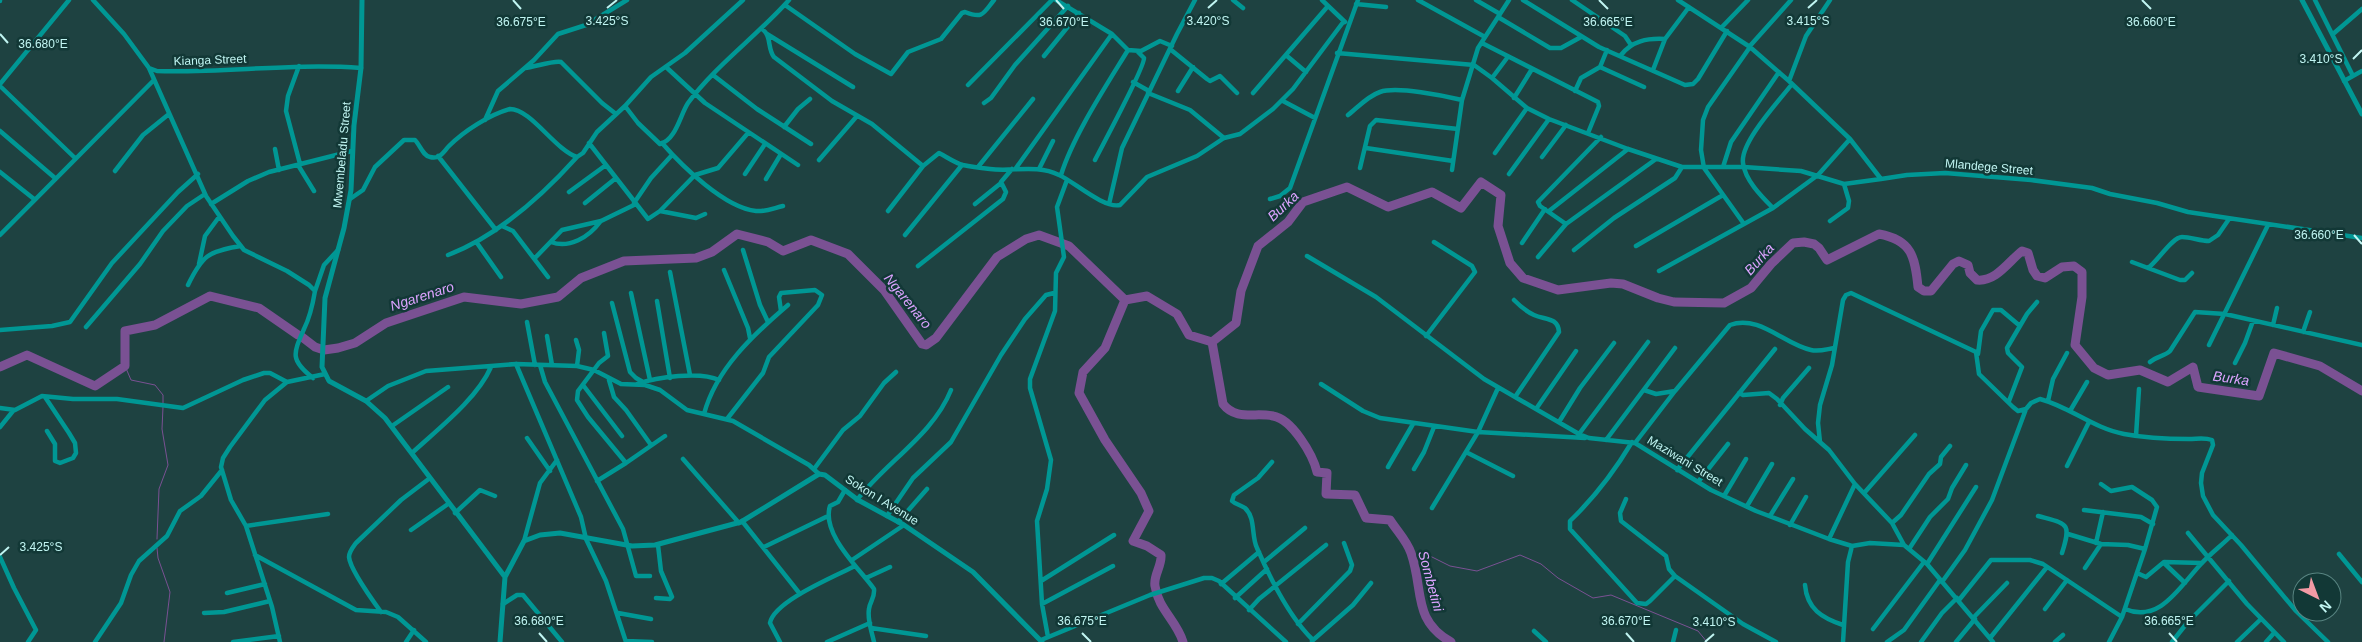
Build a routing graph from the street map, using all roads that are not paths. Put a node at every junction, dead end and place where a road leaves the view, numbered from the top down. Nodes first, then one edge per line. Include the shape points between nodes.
1 (69, 0) edge
2 (93, 0) edge
3 (362, 0) edge
4 (627, 0) edge
5 (742, 0) edge
6 (789, 0) edge
7 (994, 0) edge
8 (1052, 0) edge
9 (1056, 0) edge
10 (1196, 0) edge
11 (1233, 0) edge
12 (1322, 0) edge
13 (1418, 0) edge
14 (1476, 0) edge
15 (1509, 0) edge
16 (1523, 0) edge
17 (1572, 0) edge
18 (1678, 0) edge
19 (1748, 0) edge
20 (1791, 0) edge
21 (1830, 0) edge
22 (2302, 0) edge
23 (2315, 0) edge
24 (1357, 2) edge
25 (785, 5) junction
26 (1068, 6) junction
27 (1328, 6) junction
28 (1689, 6) junction
29 (1386, 7) dead end
30 (1243, 8) dead end
31 (2362, 9) edge
32 (1079, 13) junction
33 (1499, 16) junction
34 (1344, 21) junction
35 (1349, 27) junction
36 (1721, 28) junction
37 (762, 29) junction
38 (1727, 31) junction
39 (767, 34) junction
40 (1112, 34) junction
41 (2332, 34) junction
42 (1485, 37) junction
43 (1581, 38) junction
44 (1664, 39) junction
45 (1482, 43) junction
46 (1631, 45) junction
47 (1171, 47) junction
48 (1749, 47) junction
49 (1128, 50) junction
50 (1607, 50) junction
51 (1138, 52) junction
52 (1337, 53) junction
53 (1621, 55) junction
54 (1044, 56) dead end
55 (1286, 56) junction
56 (1507, 58) junction
57 (299, 66) junction
58 (1474, 66) junction
59 (666, 67) junction
60 (1193, 67) junction
61 (1600, 67) junction
62 (148, 68) junction
63 (361, 68) junction
64 (525, 68) junction
65 (1532, 69) junction
66 (1653, 70) junction
67 (2362, 71) edge
68 (1306, 72) junction
69 (1779, 72) junction
70 (713, 75) junction
71 (2353, 76) junction
72 (1492, 78) junction
73 (154, 80) junction
74 (2344, 80) junction
75 (1133, 82) junction
76 (1791, 82) junction
77 (0, 85) edge
78 (968, 85) dead end
79 (853, 87) dead end
80 (1644, 87) dead end
81 (1178, 91) dead end
82 (1575, 91) junction
83 (1149, 92) junction
84 (1252, 92) dead end
85 (1238, 93) dead end
86 (695, 95) junction
87 (1514, 98) junction
88 (810, 99) dead end
89 (1033, 99) dead end
90 (1462, 100) junction
91 (1283, 101) junction
92 (984, 103) dead end
93 (625, 106) junction
94 (1527, 108) junction
95 (169, 114) junction
96 (616, 114) junction
97 (2362, 114) edge
98 (1348, 115) dead end
99 (858, 116) junction
100 (1315, 118) junction
101 (1549, 119) junction
102 (485, 120) junction
103 (1566, 125) junction
104 (784, 127) junction
105 (1458, 129) junction
106 (0, 131) edge
107 (748, 133) junction
108 (1588, 133) junction
109 (1601, 137) junction
110 (1224, 138) junction
111 (1850, 139) junction
112 (1053, 141) dead end
113 (589, 143) junction
114 (662, 143) junction
115 (765, 144) junction
116 (811, 144) dead end
117 (1366, 148) junction
118 (1628, 149) junction
119 (275, 150) dead end
120 (352, 151) junction
121 (1494, 152) dead end
122 (781, 154) junction
123 (672, 155) junction
124 (438, 156) junction
125 (577, 157) junction
126 (1542, 157) dead end
127 (75, 158) junction
128 (1656, 159) junction
129 (818, 160) dead end
130 (1095, 160) dead end
131 (1453, 161) junction
132 (299, 165) junction
133 (606, 165) junction
134 (798, 165) dead end
135 (962, 165) junction
136 (923, 166) junction
137 (1682, 167) junction
138 (1723, 167) junction
139 (1744, 167) junction
140 (978, 168) junction
141 (1360, 168) dead end
142 (1704, 168) junction
143 (1014, 169) junction
144 (1039, 169) junction
145 (279, 170) junction
146 (1452, 170) dead end
147 (115, 171) dead end
148 (0, 172) edge
149 (198, 174) junction
150 (745, 174) dead end
151 (1509, 174) dead end
152 (695, 175) junction
153 (1061, 175) junction
154 (1818, 176) junction
155 (55, 178) junction
156 (616, 178) junction
157 (1881, 179) junction
158 (766, 180) dead end
159 (1067, 180) junction
160 (1001, 183) junction
161 (1844, 184) junction
162 (314, 191) dead end
163 (569, 192) dead end
164 (205, 194) junction
165 (1723, 195) junction
166 (34, 199) junction
167 (350, 199) junction
168 (1270, 199) dead end
169 (585, 203) dead end
170 (635, 203) junction
171 (210, 204) junction
172 (975, 204) dead end
173 (1109, 204) junction
174 (783, 206) dead end
175 (1773, 208) junction
176 (888, 210) dead end
177 (1547, 210) junction
178 (660, 211) junction
179 (705, 214) dead end
180 (220, 217) junction
181 (2229, 219) junction
182 (601, 221) junction
183 (1830, 221) dead end
184 (1566, 224) junction
185 (1744, 224) junction
186 (2268, 225) junction
187 (502, 226) junction
188 (496, 230) junction
189 (905, 234) dead end
190 (0, 235) edge
191 (2362, 238) edge
192 (551, 242) junction
193 (1434, 242) dead end
194 (477, 243) junction
195 (1522, 243) dead end
196 (241, 246) junction
197 (1636, 246) dead end
198 (338, 250) junction
199 (743, 250) dead end
200 (1574, 250) dead end
201 (448, 255) dead end
202 (1307, 256) dead end
203 (1538, 256) dead end
204 (535, 258) junction
205 (2132, 262) dead end
206 (199, 264) junction
207 (918, 266) dead end
208 (2148, 268) junction
209 (724, 270) dead end
210 (1659, 271) dead end
211 (670, 272) dead end
212 (2192, 273) dead end
213 (501, 277) dead end
214 (548, 277) dead end
215 (188, 285) dead end
216 (315, 291) junction
217 (631, 293) dead end
218 (1054, 293) junction
219 (1514, 300) dead end
220 (657, 301) dead end
221 (2038, 302) dead end
222 (612, 303) dead end
223 (788, 305) dead end
224 (2277, 308) dead end
225 (781, 311) junction
226 (2310, 312) dead end
227 (2226, 314) junction
228 (2253, 321) junction
229 (527, 322) dead end
230 (768, 322) junction
231 (2273, 325) junction
232 (2020, 326) junction
233 (86, 327) dead end
234 (0, 330) edge
235 (2303, 332) junction
236 (604, 333) dead end
237 (547, 336) dead end
238 (1426, 336) junction
239 (750, 338) junction
240 (576, 340) dead end
241 (1648, 342) dead end
242 (1614, 343) dead end
243 (2208, 345) dead end
244 (2362, 346) edge
245 (1675, 348) dead end
246 (1834, 348) junction
247 (1775, 349) dead end
248 (1576, 351) dead end
249 (2067, 353) dead end
250 (1978, 356) junction
251 (2150, 362) dead end
252 (2235, 362) dead end
253 (516, 364) junction
254 (538, 365) junction
255 (552, 365) junction
256 (577, 366) junction
257 (491, 367) junction
258 (1810, 368) dead end
259 (594, 370) junction
260 (896, 372) dead end
261 (325, 374) junction
262 (690, 375) junction
263 (313, 378) junction
264 (670, 378) junction
265 (609, 380) junction
266 (650, 380) junction
267 (719, 380) junction
268 (287, 382) junction
269 (643, 382) junction
270 (2087, 382) dead end
271 (583, 384) junction
272 (1321, 384) dead end
273 (632, 386) junction
274 (448, 387) dead end
275 (1498, 388) junction
276 (2140, 389) dead end
277 (951, 390) dead end
278 (1644, 390) junction
279 (1675, 391) junction
280 (1739, 393) junction
281 (45, 397) junction
282 (1515, 397) junction
283 (366, 401) junction
284 (2009, 401) junction
285 (2048, 401) junction
286 (1780, 405) junction
287 (0, 408) edge
288 (1536, 409) junction
289 (2026, 409) junction
290 (2070, 410) junction
291 (13, 411) junction
292 (704, 414) junction
293 (727, 419) junction
294 (1559, 422) junction
295 (2089, 422) junction
296 (1413, 424) junction
297 (0, 426) edge
298 (392, 426) junction
299 (1434, 427) junction
300 (46, 431) dead end
301 (1478, 432) junction
302 (1579, 434) junction
303 (1915, 434) dead end
304 (622, 436) dead end
305 (665, 436) dead end
306 (2136, 436) junction
307 (527, 438) dead end
308 (1589, 438) junction
309 (1606, 440) junction
310 (1634, 442) junction
311 (1820, 442) junction
312 (1728, 444) dead end
313 (652, 445) junction
314 (1950, 446) dead end
315 (1466, 452) junction
316 (412, 453) junction
317 (683, 458) dead end
318 (1746, 459) dead end
319 (557, 460) junction
320 (1272, 462) dead end
321 (626, 463) junction
322 (1772, 464) dead end
323 (1966, 465) dead end
324 (2067, 466) dead end
325 (1388, 467) dead end
326 (814, 469) junction
327 (1414, 469) dead end
328 (222, 470) junction
329 (1677, 470) junction
330 (550, 471) junction
331 (820, 474) junction
332 (1513, 476) dead end
333 (430, 478) junction
334 (1793, 479) dead end
335 (597, 480) junction
336 (1698, 482) junction
337 (1855, 484) junction
338 (2101, 484) dead end
339 (1976, 487) dead end
340 (927, 489) dead end
341 (845, 490) junction
342 (1865, 492) junction
343 (495, 496) dead end
344 (1724, 496) junction
345 (1806, 497) dead end
346 (1626, 499) dead end
347 (857, 500) junction
348 (448, 504) junction
349 (1747, 506) junction
350 (1432, 508) dead end
351 (2084, 510) dead end
352 (2103, 512) junction
353 (455, 513) junction
354 (328, 514) dead end
355 (828, 516) junction
356 (886, 516) junction
357 (1770, 516) junction
358 (2038, 516) dead end
359 (741, 522) junction
360 (1892, 523) junction
361 (901, 524) junction
362 (2153, 524) junction
363 (1790, 525) junction
364 (246, 526) junction
365 (1305, 528) dead end
366 (412, 530) dead end
367 (2188, 533) dead end
368 (1114, 534) dead end
369 (2068, 534) junction
370 (2232, 535) junction
371 (586, 539) junction
372 (1829, 539) junction
373 (524, 541) junction
374 (1344, 543) dead end
375 (2098, 544) junction
376 (629, 545) junction
377 (658, 545) junction
378 (1326, 545) dead end
379 (1904, 545) junction
380 (1852, 546) junction
381 (764, 547) junction
382 (1909, 549) junction
383 (2145, 549) junction
384 (1259, 552) junction
385 (2062, 553) dead end
386 (2339, 554) dead end
387 (255, 555) junction
388 (0, 557) edge
389 (2208, 557) junction
390 (852, 560) junction
391 (1264, 562) junction
392 (2164, 562) junction
393 (1925, 563) junction
394 (2202, 563) junction
395 (855, 566) junction
396 (1112, 566) dead end
397 (2048, 567) junction
398 (890, 568) dead end
399 (2085, 568) dead end
400 (1267, 570) junction
401 (2137, 573) junction
402 (650, 576) dead end
403 (1675, 576) junction
404 (505, 578) junction
405 (866, 578) junction
406 (2067, 580) junction
407 (1041, 581) junction
408 (1942, 581) junction
409 (2229, 581) junction
410 (2362, 582) edge
411 (1371, 583) dead end
412 (2007, 583) dead end
413 (2185, 583) junction
414 (265, 584) junction
415 (1221, 584) junction
416 (1276, 585) junction
417 (1805, 585) dead end
418 (226, 593) dead end
419 (800, 594) junction
420 (656, 598) dead end
421 (1235, 598) junction
422 (1958, 599) junction
423 (270, 601) junction
424 (503, 604) junction
425 (1042, 604) junction
426 (2045, 609) dead end
427 (2125, 609) junction
428 (1249, 610) junction
429 (381, 612) junction
430 (204, 613) dead end
431 (618, 613) junction
432 (2122, 617) junction
433 (1975, 618) junction
434 (651, 619) dead end
435 (2261, 619) junction
436 (1298, 624) junction
437 (870, 626) junction
438 (1843, 626) junction
439 (1873, 629) dead end
440 (414, 630) junction
441 (1676, 630) dead end
442 (1534, 631) dead end
443 (2274, 633) junction
444 (2063, 635) dead end
445 (279, 636) junction
446 (926, 636) dead end
447 (1048, 638) junction
448 (1992, 640) edge
449 (626, 641) edge
450 (1041, 641) edge
451 (1312, 641) edge
452 (28, 642) edge
453 (95, 642) edge
454 (233, 642) edge
455 (280, 642) edge
456 (406, 642) edge
457 (426, 642) edge
458 (500, 642) edge
459 (562, 642) edge
460 (652, 642) edge
461 (780, 642) edge
462 (827, 642) edge
463 (874, 642) edge
464 (1286, 642) edge
465 (1546, 642) edge
466 (1672, 642) edge
467 (1776, 642) edge
468 (1843, 642) edge
469 (1887, 642) edge
470 (1921, 642) edge
471 (1956, 642) edge
472 (2055, 642) edge
473 (2109, 642) edge
474 (2172, 642) edge
475 (2237, 642) edge
476 (2266, 642) edge
477 (2284, 642) edge
478 (2328, 642) edge

1 - 77 street
2 - 62 street via 124,34
3 - 63 street, Mwembeladu Street
4 - 64 street via 586,25 558,34
5 - 59 street
6 - 25 street
7 - 25 street via 981,16 965,12 940,39 908,52 890,74 855,54
8 - 78 street
9 - 26 street
10 - 47 street
11 - 30 street
12 - 27 street
13 - 42 street
14 - 33 street
15 - 33 street
16 - 43 street
17 - 46 street via 1625,36
18 - 28 street
19 - 36 street
20 - 48 street
21 - 76 street via 1806,36
22 - 74 street
23 - 41 street
24 - 29 street
24 - 35 street
25 - 37 street
26 - 32 street
26 - 92 street
27 - 34 street
27 - 55 street
28 - 36 street
28 - 44 street
31 - 41 street
32 - 40 street
32 - 54 street
33 - 42 street
33 - 43 street via 1550,48 1562,48
34 - 35 street
34 - 68 street
35 - 52 street
36 - 38 street
37 - 39 street
37 - 70 street
38 - 48 street
38 - 66 street via 1693,84 1682,84
39 - 79 street
39 - 99 street via 774,57 813,88
40 - 49 street
40 - 143 street
41 - 71 street
42 - 45 street
43 - 50 street
44 - 46 street via 1651,38
44 - 66 street
45 - 56 street
45 - 58 street
46 - 53 street
47 - 51 street via 1160,41
47 - 60 street
47 - 83 street
48 - 69 street
48 - 142 street via 1706,113 1701,150
49 - 51 street
49 - 153 street via 1091,112
50 - 53 street
50 - 61 street
51 - 75 street via 1144,58 1144,65
52 - 58 street
52 - 100 street
53 - 66 street
55 - 68 street
55 - 84 street
56 - 65 street
56 - 72 street
57 - 62 street, Kianga Street via 184,72
57 - 63 street, Kianga Street
57 - 132 street via 286,111
58 - 72 street
58 - 90 street
59 - 86 street
59 - 93 street
60 - 81 street
60 - 85 street via 1210,81 1220,76
61 - 80 street
61 - 82 street via 1581,78
62 - 73 street
63 - 120 street, Mwembeladu Street
64 - 96 street via 561,62
64 - 102 street via 498,91
65 - 82 street
65 - 87 street
67 - 71 street
68 - 91 street
69 - 76 street
69 - 138 street via 1731,142
70 - 86 street
70 - 104 street
71 - 74 street
72 - 87 street
73 - 95 street
73 - 127 street
74 - 97 street
75 - 83 street
75 - 130 street
76 - 111 street
76 - 139 street via 1749,141 1743,155
77 - 127 street
82 - 108 street via 1599,103
83 - 110 street via 1190,110
83 - 173 street via 1122,148
86 - 107 street
86 - 114 street via 684,109 671,137
87 - 94 street
88 - 104 street
89 - 140 street
90 - 98 street via 1434,94 1384,91
90 - 105 street
91 - 100 street
91 - 110 street via 1240,134
93 - 96 street
93 - 114 street via 647,132
94 - 101 street
94 - 121 street
95 - 147 street via 143,136
95 - 149 street
96 - 113 street
99 - 129 street
99 - 136 street
100 - 168 street via 1290,188
101 - 103 street
101 - 151 street
102 - 124 street
102 - 125 street via 514,109
103 - 108 street
103 - 126 street
104 - 116 street
105 - 117 street via 1379,119 1370,126
105 - 131 street
106 - 155 street
107 - 115 street
107 - 152 street via 718,168
108 - 109 street
109 - 118 street
109 - 177 street via 1540,198 1539,204
110 - 173 street via 1197,156 1147,177 1120,204
111 - 154 street
111 - 157 street
112 - 144 street
113 - 125 street
113 - 133 street
114 - 123 street
115 - 122 street
115 - 150 street
117 - 131 street
117 - 141 street
118 - 128 street
118 - 177 street
119 - 145 street
120 - 132 street
120 - 167 street, Mwembeladu Street
122 - 134 street
122 - 158 street
123 - 152 street
123 - 170 street via 644,186
124 - 167 street via 429,157 415,140 404,140 375,167 363,190
124 - 188 street
125 - 187 street
127 - 155 street
128 - 137 street
128 - 184 street
131 - 146 street
132 - 145 street
132 - 162 street
133 - 156 street
133 - 163 street
135 - 136 street via 939,154
135 - 140 street
135 - 189 street
136 - 176 street
137 - 142 street
137 - 200 street via 1675,178 1614,218
138 - 139 street
138 - 142 street
139 - 154 street via 1801,171
139 - 175 street via 1752,184
140 - 143 street
142 - 165 street
143 - 144 street
143 - 160 street
144 - 153 street
145 - 171 street via 248,181
148 - 166 street
149 - 164 street
149 - 234 street via 112,263 70,322
152 - 174 street via 744,208 758,212
152 - 178 street
153 - 159 street
154 - 161 street
154 - 175 street
155 - 166 street
156 - 169 street
156 - 170 street
157 - 161 street, Mlandege Street
157 - 181 street, Mlandege Street via 1945,173 2031,180 2092,188
159 - 173 street
159 - 218 street via 1057,207 1064,257 1056,273
160 - 172 street
160 - 207 street via 1006,192 1003,199
161 - 183 street via 1848,208
164 - 171 street
164 - 233 street via 163,231 140,264
165 - 185 street
165 - 197 street
166 - 190 street
167 - 198 street, Mwembeladu Street
170 - 178 street via 648,219
170 - 182 street
171 - 180 street
175 - 185 street
177 - 184 street
177 - 195 street
178 - 179 street via 696,218
180 - 196 street
180 - 206 street via 205,236
181 - 186 street, Mlandege Street
181 - 208 street via 2218,235 2209,241 2180,236 2174,238
182 - 192 street via 566,228
182 - 192 street via 592,232 573,242 564,245
184 - 203 street
185 - 210 street
186 - 191 street, Mlandege Street
186 - 227 street
187 - 188 street
187 - 204 street via 512,231
188 - 194 street
192 - 204 street
193 - 238 street via 1472,266 1474,272
194 - 201 street
194 - 213 street
196 - 206 street via 209,253
196 - 216 street via 287,271
198 - 216 street via 324,265
198 - 261 street, Mwembeladu Street via 325,298 322,339
199 - 230 street
202 - 238 street, Maziwani Street via 1376,297
204 - 214 street
205 - 208 street
206 - 215 street
208 - 212 street via 2180,280 2185,280
209 - 239 street
211 - 262 street
216 - 263 street via 305,328 295,349 298,364
217 - 266 street
218 - 356 street via 1046,294 1001,355 951,442 913,478
218 - 407 street via 1056,306 1053,317 1030,379 1051,460 1047,489 1037,521
219 - 282 street via 1532,314 1553,320 1560,332
220 - 264 street
221 - 232 street
222 - 269 street via 630,372
223 - 225 street
224 - 231 street
225 - 230 street
225 - 293 street via 781,293 814,290 822,295 818,304 769,357 763,373
226 - 235 street
227 - 228 street
227 - 243 street
227 - 251 street via 2195,312 2167,354
228 - 231 street
228 - 252 street
229 - 254 street
230 - 239 street
231 - 235 street
232 - 250 street via 2000,310 1994,310 1981,331
232 - 284 street via 2007,348 2023,369
235 - 244 street
236 - 259 street via 608,356
237 - 255 street
238 - 275 street, Maziwani Street
239 - 267 street
240 - 256 street via 579,350
241 - 302 street
242 - 294 street
245 - 278 street
246 - 250 street via 1843,300 1851,293 1966,346
246 - 279 street via 1809,350 1770,330 1734,323 1723,331
246 - 311 street via 1819,410
247 - 280 street
248 - 288 street
249 - 285 street via 2053,379
250 - 284 street via 1979,374
253 - 254 street
253 - 257 street
253 - 319 street
254 - 255 street
254 - 335 street
255 - 256 street
256 - 259 street
257 - 283 street via 416,373
257 - 316 street via 474,394
258 - 286 street
259 - 265 street
259 - 271 street
260 - 326 street via 860,416 843,430
261 - 263 street
261 - 283 street via 333,383
262 - 264 street
262 - 267 street
263 - 268 street
264 - 266 street
265 - 273 street
265 - 313 street via 614,397
266 - 269 street
267 - 292 street
268 - 281 street via 270,373 264,374 177,409 117,399
268 - 328 street via 258,407 223,458
269 - 273 street
270 - 290 street
271 - 304 street
271 - 321 street via 577,395 578,404
272 - 296 street via 1372,416
273 - 292 street via 644,385 660,390 687,410
274 - 298 street
275 - 282 street, Maziwani Street
275 - 301 street
276 - 306 street
277 - 347 street via 941,410 918,438 884,468
278 - 279 street via 1656,394
278 - 309 street
279 - 310 street
280 - 286 street via 1769,394
280 - 329 street
281 - 291 street
281 - 300 street via 75,443 73,458 60,463 55,461 55,444
282 - 288 street, Maziwani Street
283 - 298 street via 377,408
284 - 289 street via 2018,410
285 - 289 street via 2035,400
285 - 290 street
286 - 311 street
287 - 291 street
288 - 294 street, Maziwani Street
289 - 408 street via 1992,500 1965,550
290 - 295 street
291 - 297 street
292 - 293 street
293 - 326 street
294 - 302 street, Maziwani Street
295 - 306 street
295 - 324 street
296 - 299 street
296 - 325 street
298 - 316 street
299 - 301 street
299 - 327 street
301 - 308 street
301 - 315 street
302 - 308 street, Maziwani Street
303 - 342 street
305 - 313 street
306 - 370 street via 2212,440 2202,473 2203,496 2213,516
307 - 330 street
308 - 309 street, Maziwani Street
309 - 310 street, Maziwani Street
310 - 329 street, Maziwani Street
310 - 403 street via 1589,503 1570,521 1570,527 1637,603 1646,604
311 - 337 street via 1830,450
312 - 336 street
313 - 321 street
314 - 360 street via 1941,457 1940,464
315 - 332 street
315 - 350 street
316 - 333 street
317 - 359 street
318 - 344 street
319 - 330 street
319 - 371 street via 581,517
320 - 384 street via 1231,499 1250,515
321 - 335 street
322 - 349 street
323 - 382 street via 1948,499 1930,517
326 - 331 street
328 - 364 street via 231,500
328 - 453 street via 201,496 180,511 167,536 139,561 121,603
329 - 336 street, Maziwani Street
330 - 373 street via 540,483
331 - 341 street, Sokon I Avenue
331 - 359 street
333 - 348 street
333 - 429 street via 401,500 350,551 349,558 360,580
334 - 357 street
335 - 376 street
336 - 344 street, Maziwani Street
337 - 342 street
337 - 372 street
338 - 362 street via 2111,491 2132,487 2152,500 2157,510
339 - 393 street
340 - 361 street
341 - 347 street, Sokon I Avenue
341 - 355 street via 838,502 830,506
342 - 360 street
343 - 353 street via 480,490
344 - 349 street, Maziwani Street
345 - 363 street
346 - 403 street via 1620,521 1666,556
347 - 356 street, Sokon I Avenue
348 - 353 street
348 - 366 street
349 - 357 street, Maziwani Street
351 - 352 street
352 - 362 street via 2141,518
352 - 375 street
353 - 404 street
354 - 364 street
355 - 381 street
355 - 390 street via 838,542
356 - 361 street, Sokon I Avenue
357 - 363 street, Maziwani Street
358 - 369 street via 2060,522
359 - 377 street
359 - 381 street
360 - 379 street
361 - 390 street
361 - 450 street, Sokon I Avenue via 973,572
362 - 383 street
363 - 372 street, Maziwani Street
364 - 387 street
365 - 391 street
367 - 389 street
368 - 407 street
369 - 375 street
369 - 385 street
370 - 389 street
370 - 478 street via 2296,611
371 - 373 street via 560,533
371 - 376 street
371 - 431 street
372 - 380 street, Maziwani Street
373 - 404 street
374 - 436 street via 1352,564 1350,571
375 - 383 street
375 - 399 street
376 - 377 street
376 - 402 street via 636,576
377 - 420 street via 661,571 672,597
378 - 416 street
379 - 380 street, Maziwani Street via 1870,543
379 - 382 street
380 - 438 street
381 - 419 street
382 - 393 street
383 - 401 street
384 - 391 street
384 - 415 street
386 - 410 street
387 - 414 street
387 - 429 street via 356,610
388 - 452 street via 36,630
389 - 394 street
389 - 409 street
390 - 395 street
391 - 400 street
392 - 394 street
392 - 401 street via 2146,578
392 - 413 street
393 - 408 street
393 - 439 street
394 - 413 street
395 - 405 street
395 - 419 street
396 - 425 street
397 - 406 street
397 - 422 street via 2030,560 1991,560
397 - 448 street
398 - 405 street
400 - 416 street
400 - 421 street
401 - 427 street
403 - 467 street via 1743,624
404 - 424 street
405 - 437 street via 875,593 868,609
406 - 426 street
406 - 432 street
407 - 425 street
408 - 422 street
408 - 469 street via 1904,630
409 - 435 street
409 - 474 street
411 - 451 street via 1353,605
412 - 433 street
413 - 427 street via 2156,610 2140,614
414 - 418 street
414 - 423 street
415 - 421 street
415 - 447 street via 1212,578 1204,578 1164,590
416 - 428 street
416 - 436 street
417 - 438 street via 1807,599 1815,610 1827,620
419 - 461 street via 772,616 770,623
421 - 428 street
422 - 433 street
422 - 470 street
423 - 430 street via 224,612
423 - 445 street
424 - 458 street
424 - 459 street via 523,595
425 - 447 street
427 - 432 street
428 - 464 street
429 - 440 street via 398,617
431 - 434 street
431 - 449 street
432 - 473 street
433 - 448 street
433 - 471 street
435 - 443 street
435 - 475 street
436 - 451 street
437 - 446 street
437 - 462 street
437 - 463 street
438 - 468 street
440 - 456 street
440 - 457 street
441 - 466 street
442 - 465 street
443 - 476 street
443 - 477 street
444 - 472 street
445 - 454 street
445 - 455 street
447 - 450 street
449 - 460 street

